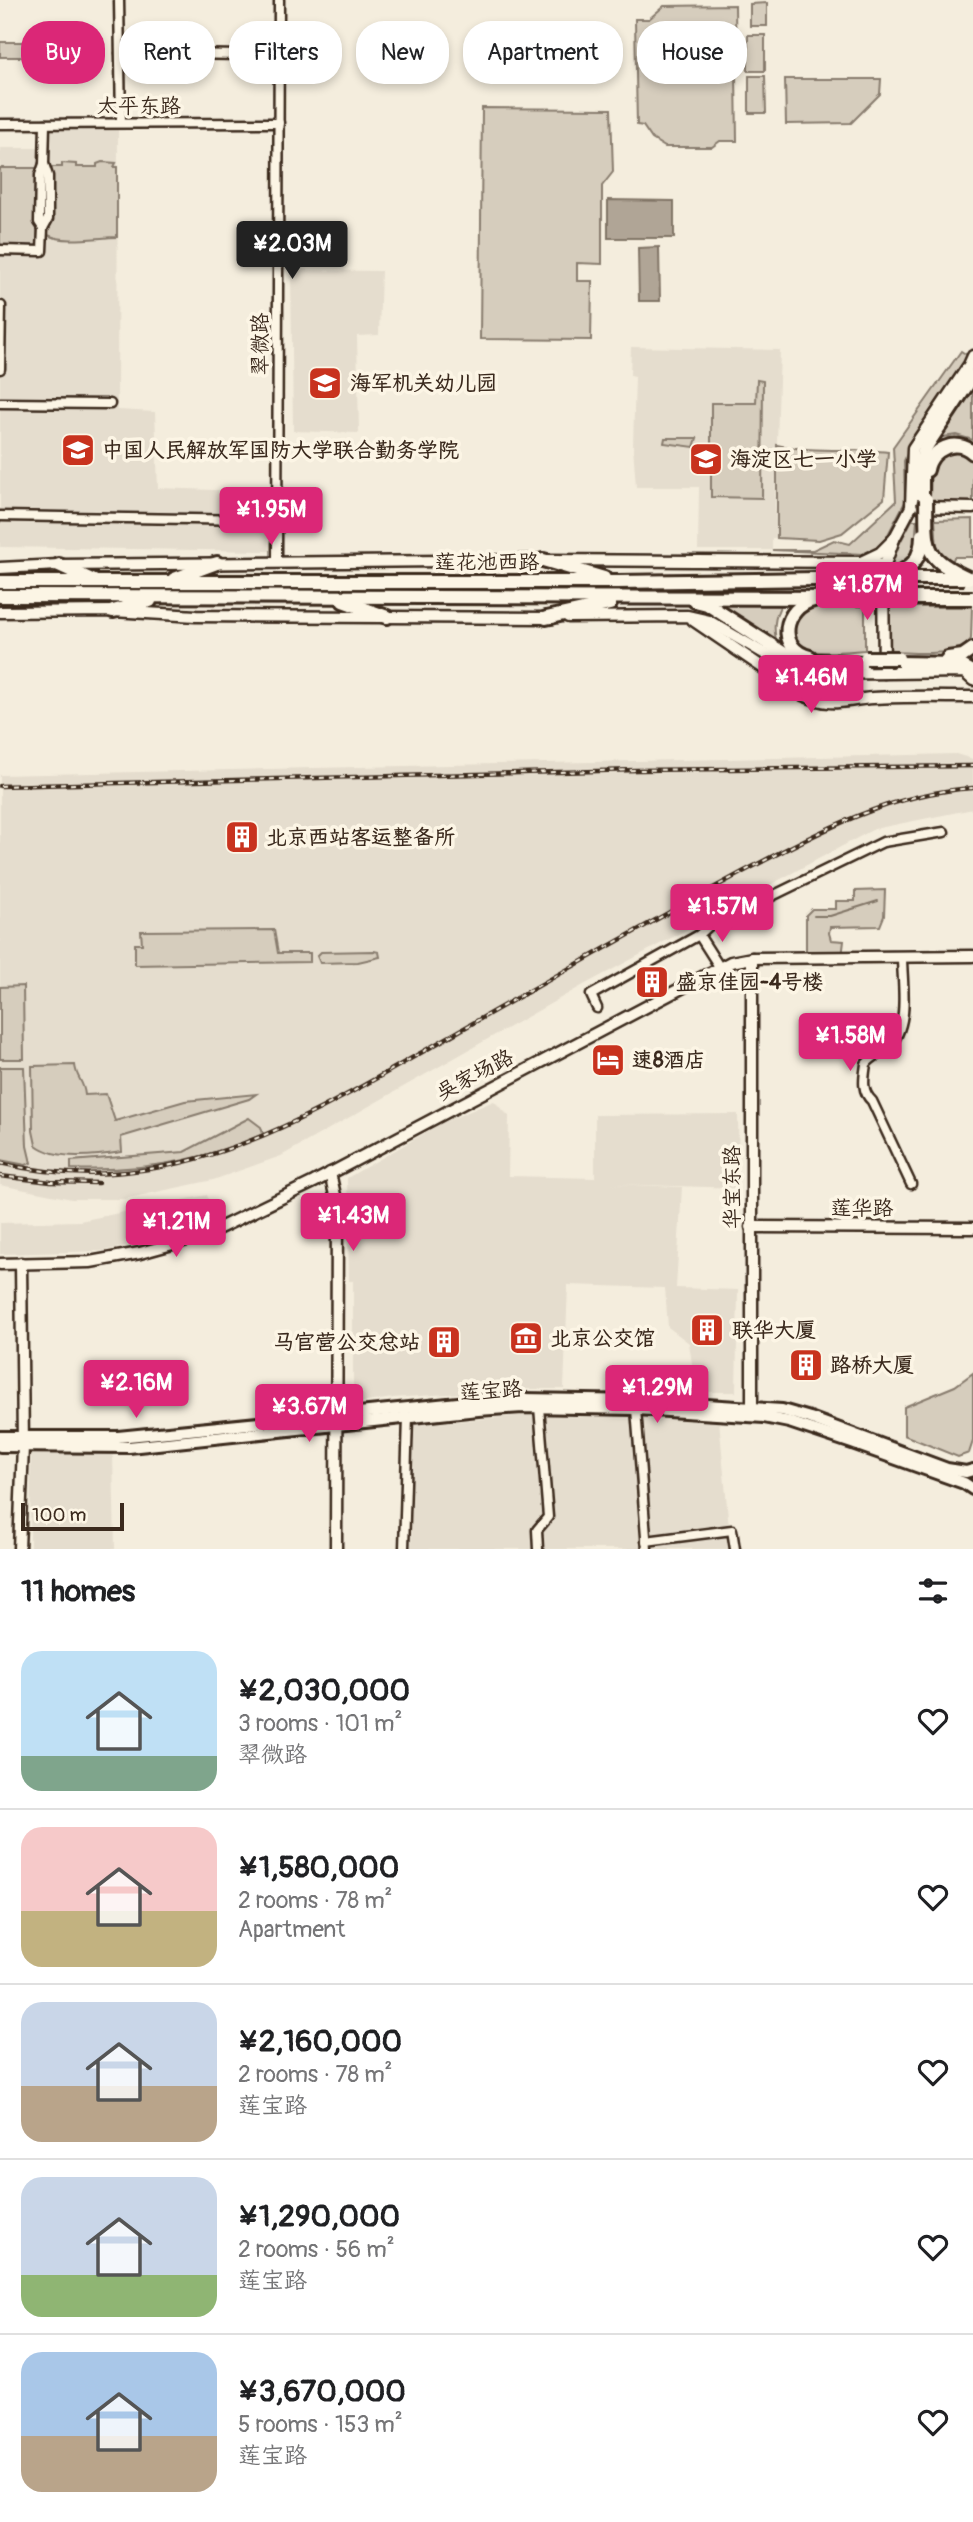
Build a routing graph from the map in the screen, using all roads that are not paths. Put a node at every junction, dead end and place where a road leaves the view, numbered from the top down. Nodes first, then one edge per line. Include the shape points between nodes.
1 (120, 0) edge
2 (279, 0) edge
3 (120, 21) edge
4 (120, 84) edge
5 (279, 123) junction
6 (0, 124) edge
7 (45, 124) junction
8 (121, 124) junction
9 (0, 250) edge
10 (1, 306) edge
11 (973, 356) edge
12 (0, 369) edge
13 (973, 376) edge
14 (0, 403) edge
15 (110, 404) dead end
16 (973, 453) edge
17 (920, 502) junction
18 (973, 508) edge
19 (0, 516) edge
20 (254, 520) dead end
21 (894, 539) junction
22 (867, 559) junction
23 (543, 560) junction
24 (217, 563) junction
25 (277, 563) junction
26 (59, 565) junction
27 (0, 568) edge
28 (884, 576) junction
29 (970, 578) edge
30 (0, 582) edge
31 (97, 582) junction
32 (166, 582) junction
33 (618, 582) junction
34 (0, 596) edge
35 (165, 597) junction
36 (333, 597) junction
37 (685, 598) junction
38 (824, 598) junction
39 (973, 598) edge
40 (634, 599) junction
41 (113, 611) junction
42 (0, 612) edge
43 (687, 616) junction
44 (387, 617) junction
45 (546, 618) junction
46 (973, 649) edge
47 (897, 660) junction
48 (866, 661) junction
49 (973, 672) edge
50 (884, 673) junction
51 (973, 680) edge
52 (971, 697) edge
53 (944, 832) dead end
54 (699, 935) junction
55 (973, 956) edge
56 (902, 957) junction
57 (752, 958) junction
58 (720, 968) junction
59 (597, 1007) dead end
60 (330, 1173) junction
61 (911, 1184) dead end
62 (751, 1227) junction
63 (973, 1228) edge
64 (0, 1264) edge
65 (21, 1264) junction
66 (539, 1407) junction
67 (636, 1409) junction
68 (752, 1412) junction
69 (408, 1417) junction
70 (337, 1420) junction
71 (0, 1437) edge
72 (23, 1441) junction
73 (0, 1446) edge
74 (973, 1470) edge
75 (973, 1489) edge
76 (20, 1544) edge
77 (647, 1545) edge
78 (10, 1549) edge
79 (336, 1549) edge
80 (404, 1549) edge
81 (538, 1549) edge
82 (735, 1549) edge

1 - 3 street
2 - 5 street, 翠微路
4 - 8 street
5 - 8 street, 太平东路
5 - 25 street, 翠微路
6 - 7 street, 太平东路
7 - 8 street, 太平东路
7 - 9 street via 48,180 42,251
10 - 12 street
11 - 17 street via 913,449
13 - 17 highway via 924,450
14 - 15 street
16 - 17 highway via 956,445 933,455
17 - 18 street
17 - 21 street
17 - 28 highway, bridge via 922,550 916,562
17 - 29 highway, bridge via 931,552 941,565
19 - 20 street
21 - 22 street
21 - 28 street
22 - 23 street, 莲花池西路 via 820,563
22 - 28 street via 877,562
23 - 25 street, 莲花池西路
23 - 33 highway
24 - 25 street, 莲花池西路
24 - 26 street, 莲花池西路
24 - 32 highway
26 - 27 street, 莲花池西路
26 - 31 highway
28 - 29 highway, 莲花池西路, bridge
28 - 33 highway, 莲花池西路
28 - 50 street
30 - 31 highway, 莲花池西路
31 - 32 highway, 莲花池西路
32 - 33 highway, 莲花池西路
34 - 35 highway, 莲花池西路
35 - 36 highway, 莲花池西路
35 - 41 highway
36 - 40 highway, 莲花池西路
36 - 44 highway
37 - 38 highway, 莲花池西路
37 - 40 highway, 莲花池西路
37 - 48 highway via 707,604 794,660
38 - 39 highway, 莲花池西路, bridge
38 - 48 highway via 803,602 791,614 786,629 794,648 817,658
40 - 45 highway
41 - 42 street
41 - 44 street
43 - 45 street
43 - 50 street via 709,621 796,672
43 - 52 street via 803,695 822,703
44 - 45 street
46 - 47 highway via 956,658
47 - 48 highway, bridge
47 - 49 highway via 958,664
50 - 51 street via 964,672
53 - 54 street via 883,842 737,918 710,924
54 - 58 street
54 - 59 street via 592,995
55 - 56 street, 吴家场路
56 - 57 street, 吴家场路
56 - 61 street via 902,1022 887,1048 866,1064 864,1089
57 - 58 street, 吴家场路
57 - 62 street, 华宝东路
58 - 60 street, 吴家场路
60 - 65 street, 吴家场路 via 205,1235 140,1254 90,1262
60 - 70 street via 337,1204
62 - 63 street, 莲华路
62 - 68 street, 华宝东路
64 - 65 street, 吴家场路
65 - 72 street
66 - 67 main road, 莲宝路
66 - 69 main road, 莲宝路
66 - 81 street via 548,1517 537,1531
67 - 68 main road, 莲宝路
67 - 77 street
68 - 70 main road, 莲宝路 via 645,1401 523,1399
68 - 74 main road, 莲宝路 via 782,1410 947,1469
68 - 75 main road, 莲宝路 via 806,1427
69 - 70 main road, 莲宝路
69 - 80 street
70 - 72 main road, 莲宝路 via 129,1447
70 - 79 street
71 - 72 main road, 莲宝路
72 - 73 main road, 莲宝路
72 - 76 street
76 - 78 street
77 - 82 street via 732,1530

